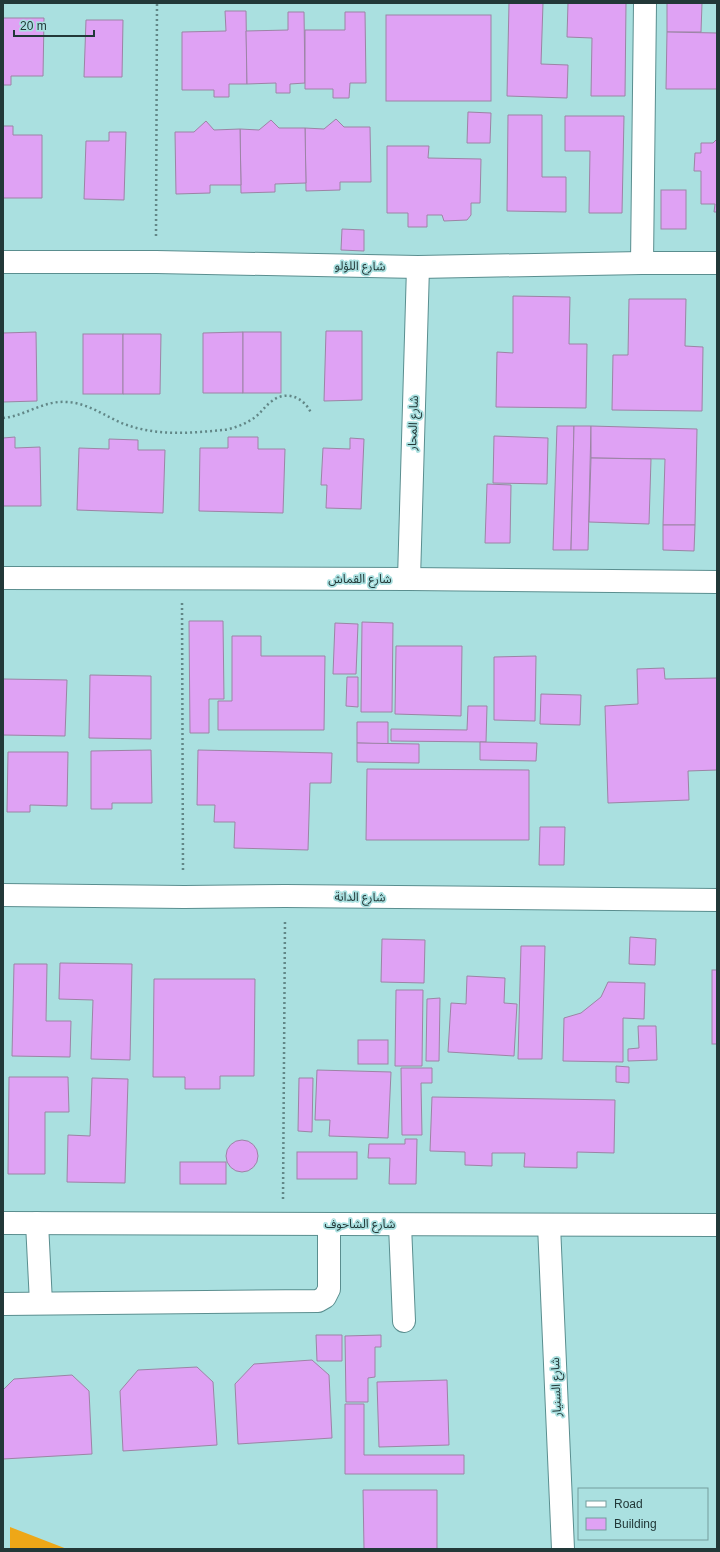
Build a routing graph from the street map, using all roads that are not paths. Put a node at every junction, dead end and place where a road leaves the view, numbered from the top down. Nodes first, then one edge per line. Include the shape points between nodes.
1 (645, 3) edge
2 (3, 262) edge
3 (642, 263) junction
4 (717, 263) edge
5 (418, 268) junction
6 (3, 578) edge
7 (409, 579) junction
8 (717, 582) edge
9 (3, 895) edge
10 (717, 900) edge
11 (3, 1223) edge
12 (37, 1223) junction
13 (329, 1224) junction
14 (400, 1225) junction
15 (549, 1225) junction
16 (717, 1225) edge
17 (41, 1303) junction
18 (3, 1304) edge
19 (404, 1321) dead end
20 (563, 1549) edge

1 - 3 street
2 - 5 street, شارع اللؤلو via 156,262
3 - 4 street, شارع اللؤلو
3 - 5 street, شارع اللؤلو
5 - 7 street, شارع المحار
6 - 7 street, شارع القماش
7 - 8 street, شارع القماش
9 - 10 street, شارع الدانة
11 - 12 street, شارع الشاحوف
12 - 13 street, شارع الشاحوف
12 - 17 street
13 - 14 street, شارع الشاحوف
13 - 17 street via 329,1289 325,1297 318,1301
14 - 15 street, شارع الشاحوف
14 - 19 street
15 - 16 street, شارع الشاحوف
15 - 20 street, شارع السنيار
17 - 18 street

